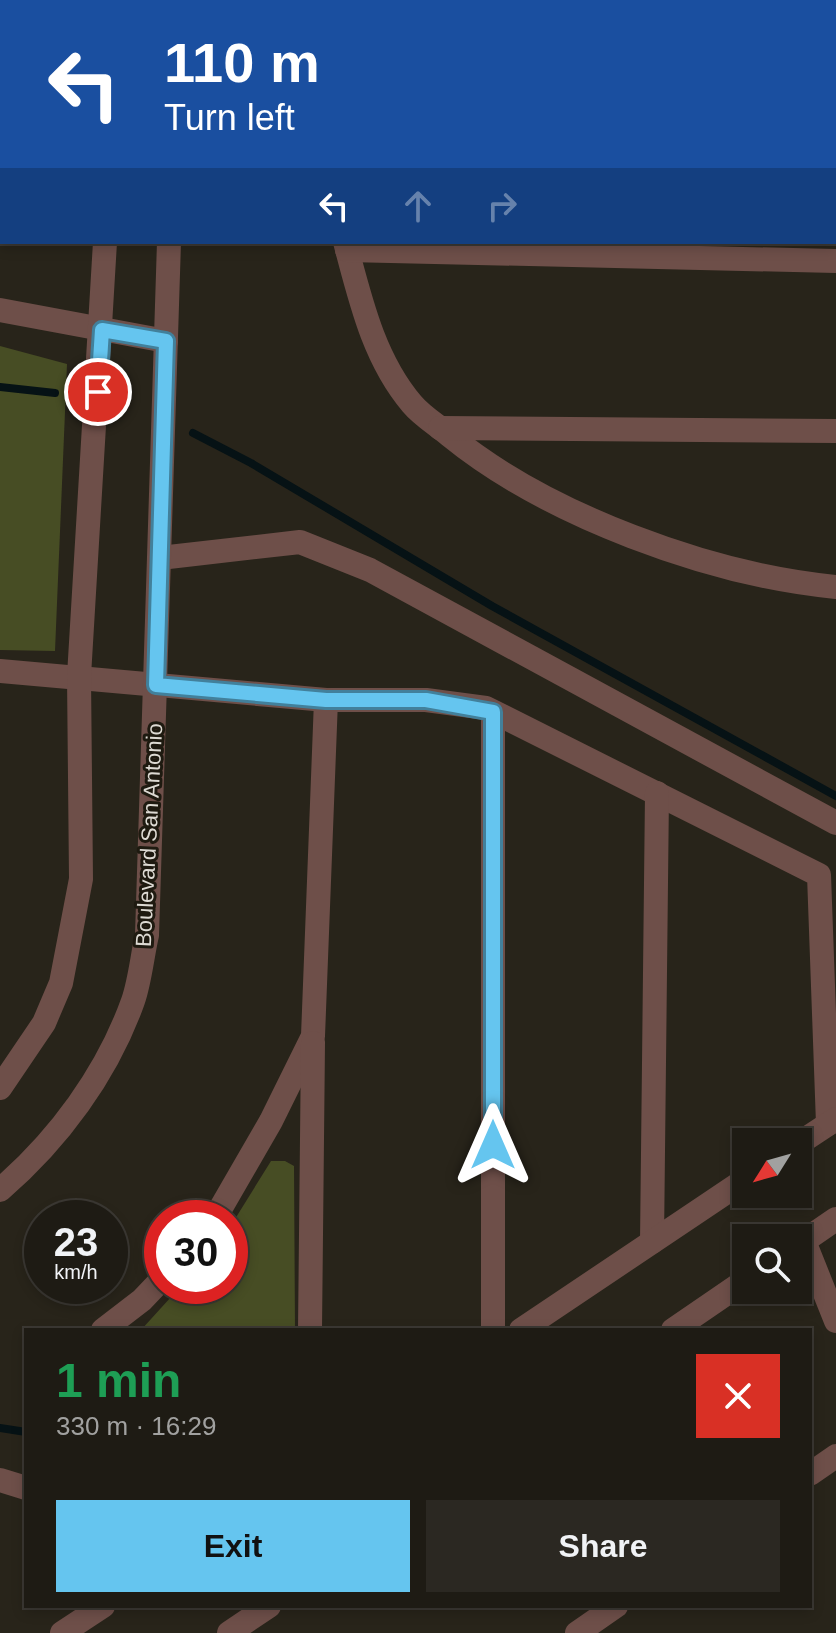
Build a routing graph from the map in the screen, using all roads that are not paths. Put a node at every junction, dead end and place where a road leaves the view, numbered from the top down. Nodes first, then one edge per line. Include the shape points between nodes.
1 (105, 244) edge
2 (169, 244) edge
3 (346, 246) edge
4 (500, 248) edge
5 (836, 261) edge
6 (0, 310) edge
7 (102, 330) junction
8 (166, 341) junction
9 (440, 428) junction
10 (836, 431) edge
11 (160, 558) junction
12 (836, 587) edge
13 (0, 671) edge
14 (79, 676) junction
15 (156, 685) junction
16 (326, 700) junction
17 (493, 712) junction
18 (657, 793) junction
19 (836, 823) edge
20 (313, 1036) junction
21 (0, 1088) edge
22 (832, 1121) edge
23 (812, 1135) edge
24 (732, 1188) edge
25 (0, 1190) edge
26 (225, 1200) edge
27 (836, 1219) edge
28 (812, 1235) edge
29 (652, 1242) junction
30 (812, 1268) edge
31 (732, 1290) edge
32 (144, 1298) edge
33 (836, 1321) edge
34 (106, 1328) edge
35 (310, 1328) edge
36 (493, 1328) edge
37 (524, 1328) edge
38 (676, 1328) edge
39 (836, 1456) edge
40 (812, 1473) edge
41 (0, 1480) edge
42 (24, 1487) edge
43 (100, 1608) edge
44 (266, 1608) edge
45 (613, 1608) edge
46 (62, 1633) edge
47 (229, 1633) edge
48 (577, 1633) edge

1 - 7 street
2 - 8 street, Boulevard San Antonio
3 - 4 street
3 - 9 street via 361,309 386,364 414,407
4 - 5 street
6 - 7 street
7 - 8 street
7 - 14 street
8 - 11 street, Boulevard San Antonio
9 - 10 street
9 - 12 street via 498,473 605,526 726,566
11 - 15 street, Boulevard San Antonio
11 - 19 street via 300,542 370,570
13 - 14 street
14 - 15 street
14 - 21 street via 81,879 61,983 30,1046
15 - 16 street
15 - 25 street, Boulevard San Antonio via 147,935 133,1000 84,1096 27,1167
16 - 17 street via 426,700
16 - 20 street
17 - 18 street
17 - 36 street
18 - 22 street via 819,875
18 - 29 street
20 - 26 street
20 - 35 street
22 - 23 street
24 - 29 street
27 - 28 street
29 - 37 street
30 - 33 street
31 - 38 street
32 - 34 street
39 - 40 street
41 - 42 street
43 - 46 street
44 - 47 street
45 - 48 street

